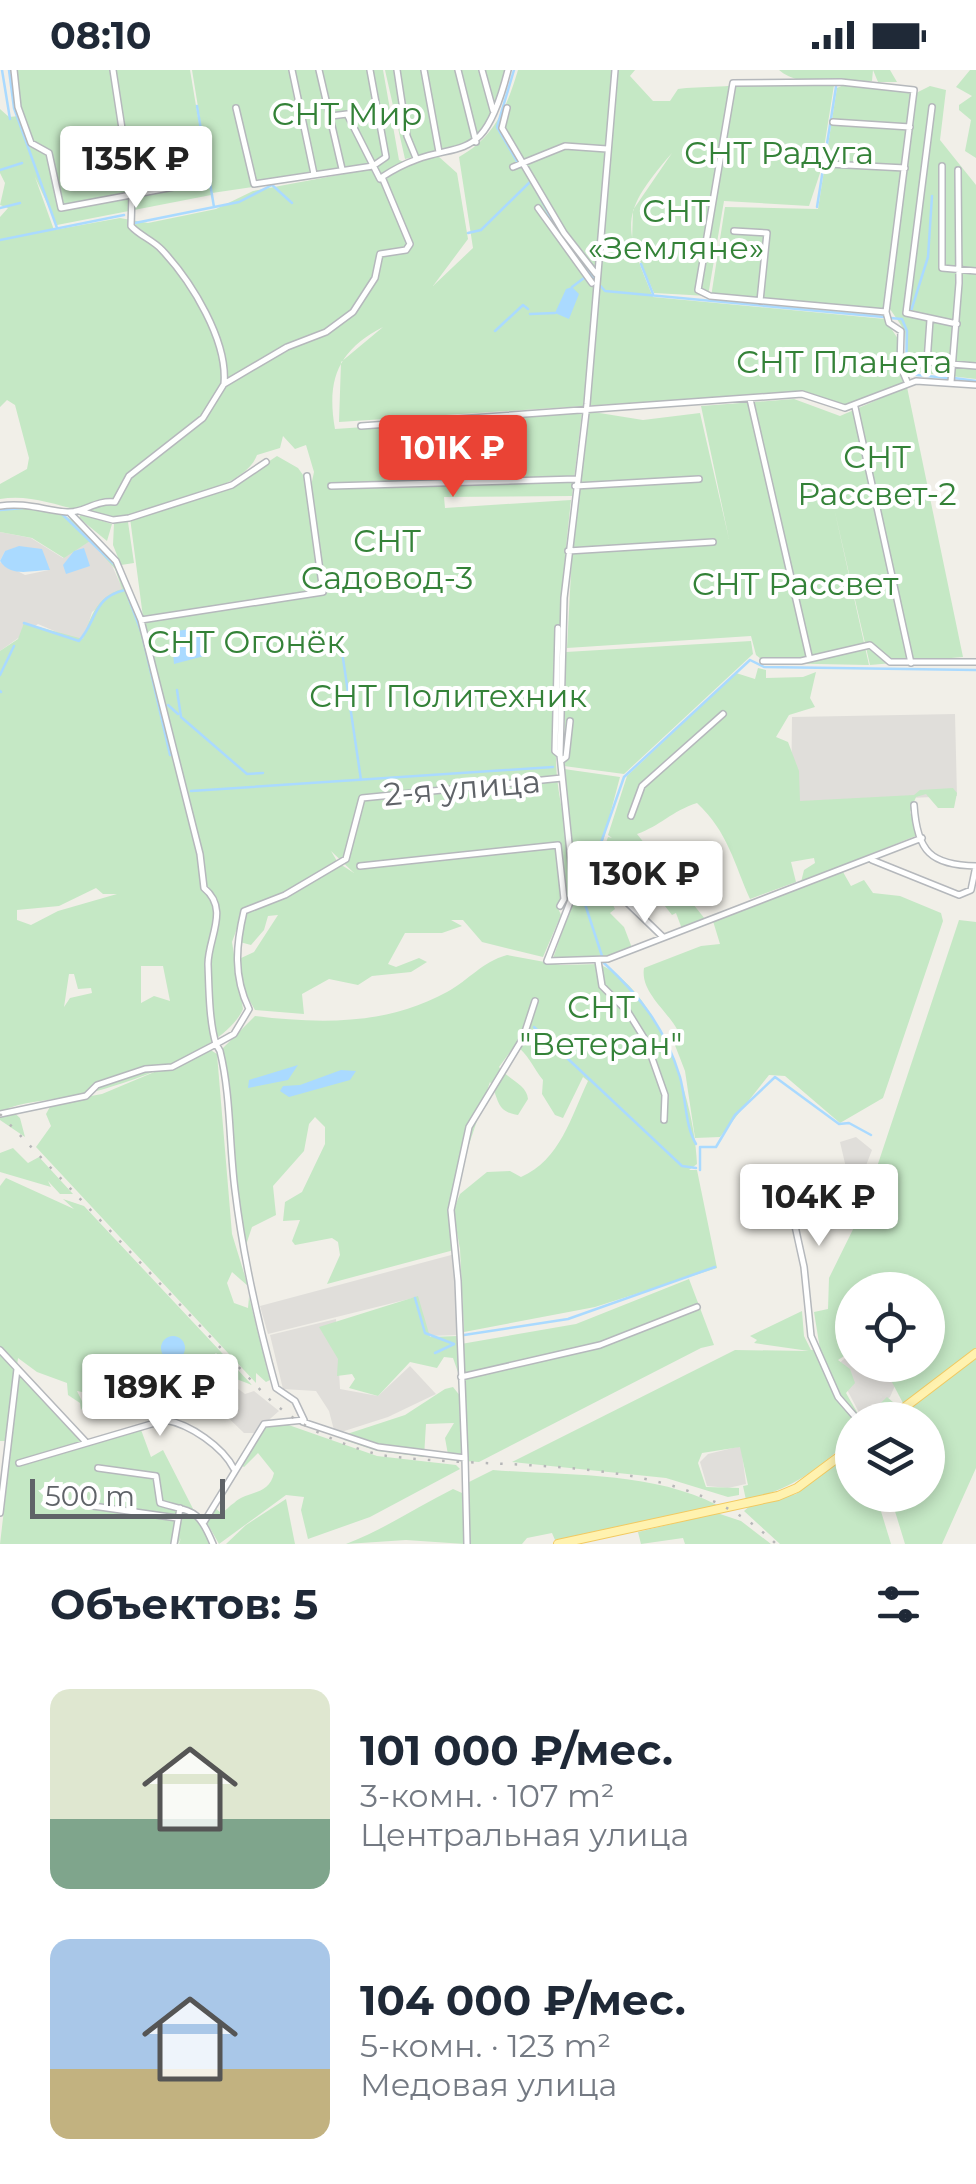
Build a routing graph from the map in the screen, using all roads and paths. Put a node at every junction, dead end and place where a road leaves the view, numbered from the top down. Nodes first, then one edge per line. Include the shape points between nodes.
1 (14, 70) edge
2 (113, 70) edge
3 (292, 70) edge
4 (319, 70) edge
5 (370, 70) edge
6 (397, 70) edge
7 (424, 70) edge
8 (458, 70) edge
9 (482, 70) edge
10 (508, 70) edge
11 (615, 70) edge
12 (932, 107) dead end
13 (236, 108) dead end
14 (507, 108) dead end
15 (329, 113) junction
16 (494, 113) junction
17 (833, 122) dead end
18 (910, 127) junction
19 (476, 142) junction
20 (608, 149) junction
21 (437, 154) junction
22 (416, 158) junction
23 (524, 163) junction
24 (828, 164) dead end
25 (374, 166) junction
26 (942, 166) dead end
27 (512, 167) dead end
28 (905, 168) junction
29 (342, 170) junction
30 (958, 170) dead end
31 (314, 174) junction
32 (206, 181) dead end
33 (381, 182) junction
34 (132, 194) junction
35 (122, 196) junction
36 (132, 208) junction
37 (538, 208) dead end
38 (734, 231) dead end
39 (958, 271) junction
40 (976, 271) edge
41 (596, 274) junction
42 (594, 286) junction
43 (760, 301) junction
44 (886, 312) junction
45 (930, 320) junction
46 (957, 324) junction
47 (953, 365) junction
48 (976, 366) edge
49 (952, 382) junction
50 (224, 384) junction
51 (908, 384) junction
52 (976, 385) edge
53 (750, 399) junction
54 (854, 406) junction
55 (585, 410) junction
56 (362, 426) dead end
57 (266, 462) dead end
58 (307, 476) dead end
59 (699, 479) dead end
60 (576, 483) junction
61 (331, 486) dead end
62 (0, 506) edge
63 (79, 511) junction
64 (70, 512) junction
65 (713, 542) dead end
66 (568, 551) junction
67 (141, 620) junction
68 (558, 628) dead end
69 (809, 656) junction
70 (763, 661) dead end
71 (976, 662) edge
72 (911, 663) junction
73 (722, 714) dead end
74 (570, 721) dead end
75 (561, 757) junction
76 (562, 778) junction
77 (914, 805) dead end
78 (631, 816) dead end
79 (922, 838) junction
80 (558, 847) junction
81 (570, 853) junction
82 (871, 859) junction
83 (360, 866) dead end
84 (976, 866) edge
85 (611, 887) dead end
86 (560, 906) dead end
87 (664, 937) junction
88 (598, 962) junction
89 (535, 1001) dead end
90 (218, 1047) junction
91 (0, 1114) edge
92 (664, 1120) dead end
93 (790, 1203) dead end
94 (698, 1307) dead end
95 (0, 1350) edge
96 (976, 1353) edge
97 (17, 1369) junction
98 (462, 1377) junction
99 (842, 1402) edge
100 (912, 1402) edge
101 (302, 1422) junction
102 (4, 1442) edge
103 (86, 1442) junction
104 (466, 1458) junction
105 (835, 1460) edge
106 (18, 1463) dead end
107 (98, 1468) dead end
108 (234, 1470) junction
109 (2, 1472) edge
110 (94, 1506) dead end
111 (180, 1507) junction
112 (0, 1513) edge
113 (177, 1518) junction
114 (204, 1522) junction
115 (174, 1544) edge
116 (213, 1544) edge
117 (467, 1544) edge
118 (558, 1544) edge

1 - 35 street via 22,118 31,142 49,153 61,208
2 - 34 street
3 - 31 street
4 - 15 street
5 - 25 street via 386,156
6 - 22 street
7 - 21 street
8 - 19 street
9 - 16 street
10 - 16 street
11 - 20 street
12 - 45 street via 908,316
13 - 31 street via 252,183
14 - 23 street via 502,128
15 - 25 street via 348,114
15 - 29 street
16 - 19 street
17 - 18 street
18 - 28 street
18 - 43 street via 911,87 732,83 698,290
19 - 21 street
20 - 23 street via 564,146
20 - 41 street
21 - 22 street
22 - 33 street
23 - 27 street
23 - 41 street
24 - 28 street
25 - 29 street
25 - 33 street
26 - 39 street via 942,268
28 - 44 street
29 - 31 street
30 - 39 street
32 - 34 street
33 - 50 street via 409,248 380,254 353,312 326,332
34 - 35 street
34 - 36 street
35 - 36 street
36 - 50 street via 131,226 166,254 208,318 222,346
37 - 42 street
38 - 43 street via 766,232
39 - 40 street
39 - 46 street
41 - 42 street
42 - 55 street
43 - 44 street
44 - 51 street via 889,323 902,330 900,365
45 - 46 street
45 - 47 street via 927,362
46 - 47 street
47 - 48 street
47 - 49 street
49 - 51 street
49 - 52 street
50 - 63 street via 203,418 129,476 115,502 97,501
51 - 54 street
53 - 54 street via 802,394
53 - 55 street
53 - 69 street
54 - 72 street
55 - 56 street
55 - 60 street
57 - 63 street via 232,484 129,518
58 - 67 street via 323,591
59 - 60 street
60 - 61 street
60 - 66 street
62 - 64 street
63 - 64 street
64 - 67 street via 116,561
65 - 66 street
66 - 75 street
67 - 90 street via 204,888 218,920 208,962
68 - 75 street via 555,752
69 - 70 street via 801,662
69 - 72 street via 866,645 890,662
71 - 72 street
73 - 78 street via 642,786
74 - 75 street
75 - 76 street
76 - 81 street
76 - 90 street, 2-я улица via 362,798 346,860 244,911 236,959 248,1009 241,1026
77 - 79 street
79 - 82 street
79 - 84 street via 940,863
80 - 81 street
80 - 83 street
80 - 86 street
81 - 88 street via 574,896 546,961
82 - 84 street via 959,895 970,890
82 - 87 street
85 - 87 street
87 - 88 street
88 - 92 street via 602,986 646,1042 665,1096
89 - 98 street via 524,1038 469,1126 450,1210
90 - 91 street via 172,1067 109,1080 86,1096
90 - 101 street via 230,1095 243,1254 276,1388 296,1401
93 - 99 street via 813,1341
94 - 98 street via 600,1345
95 - 97 street
96 - 100 main road
97 - 102 street
97 - 103 street
98 - 104 street
101 - 104 street via 378,1447
101 - 108 street via 266,1422
102 - 109 street
103 - 106 street
103 - 108 street via 176,1422 220,1451
104 - 117 street
105 - 118 main road via 778,1496
107 - 111 street via 156,1476 160,1503
108 - 114 street
109 - 112 street
110 - 113 street
111 - 113 street
111 - 114 street
113 - 115 street
114 - 116 street

